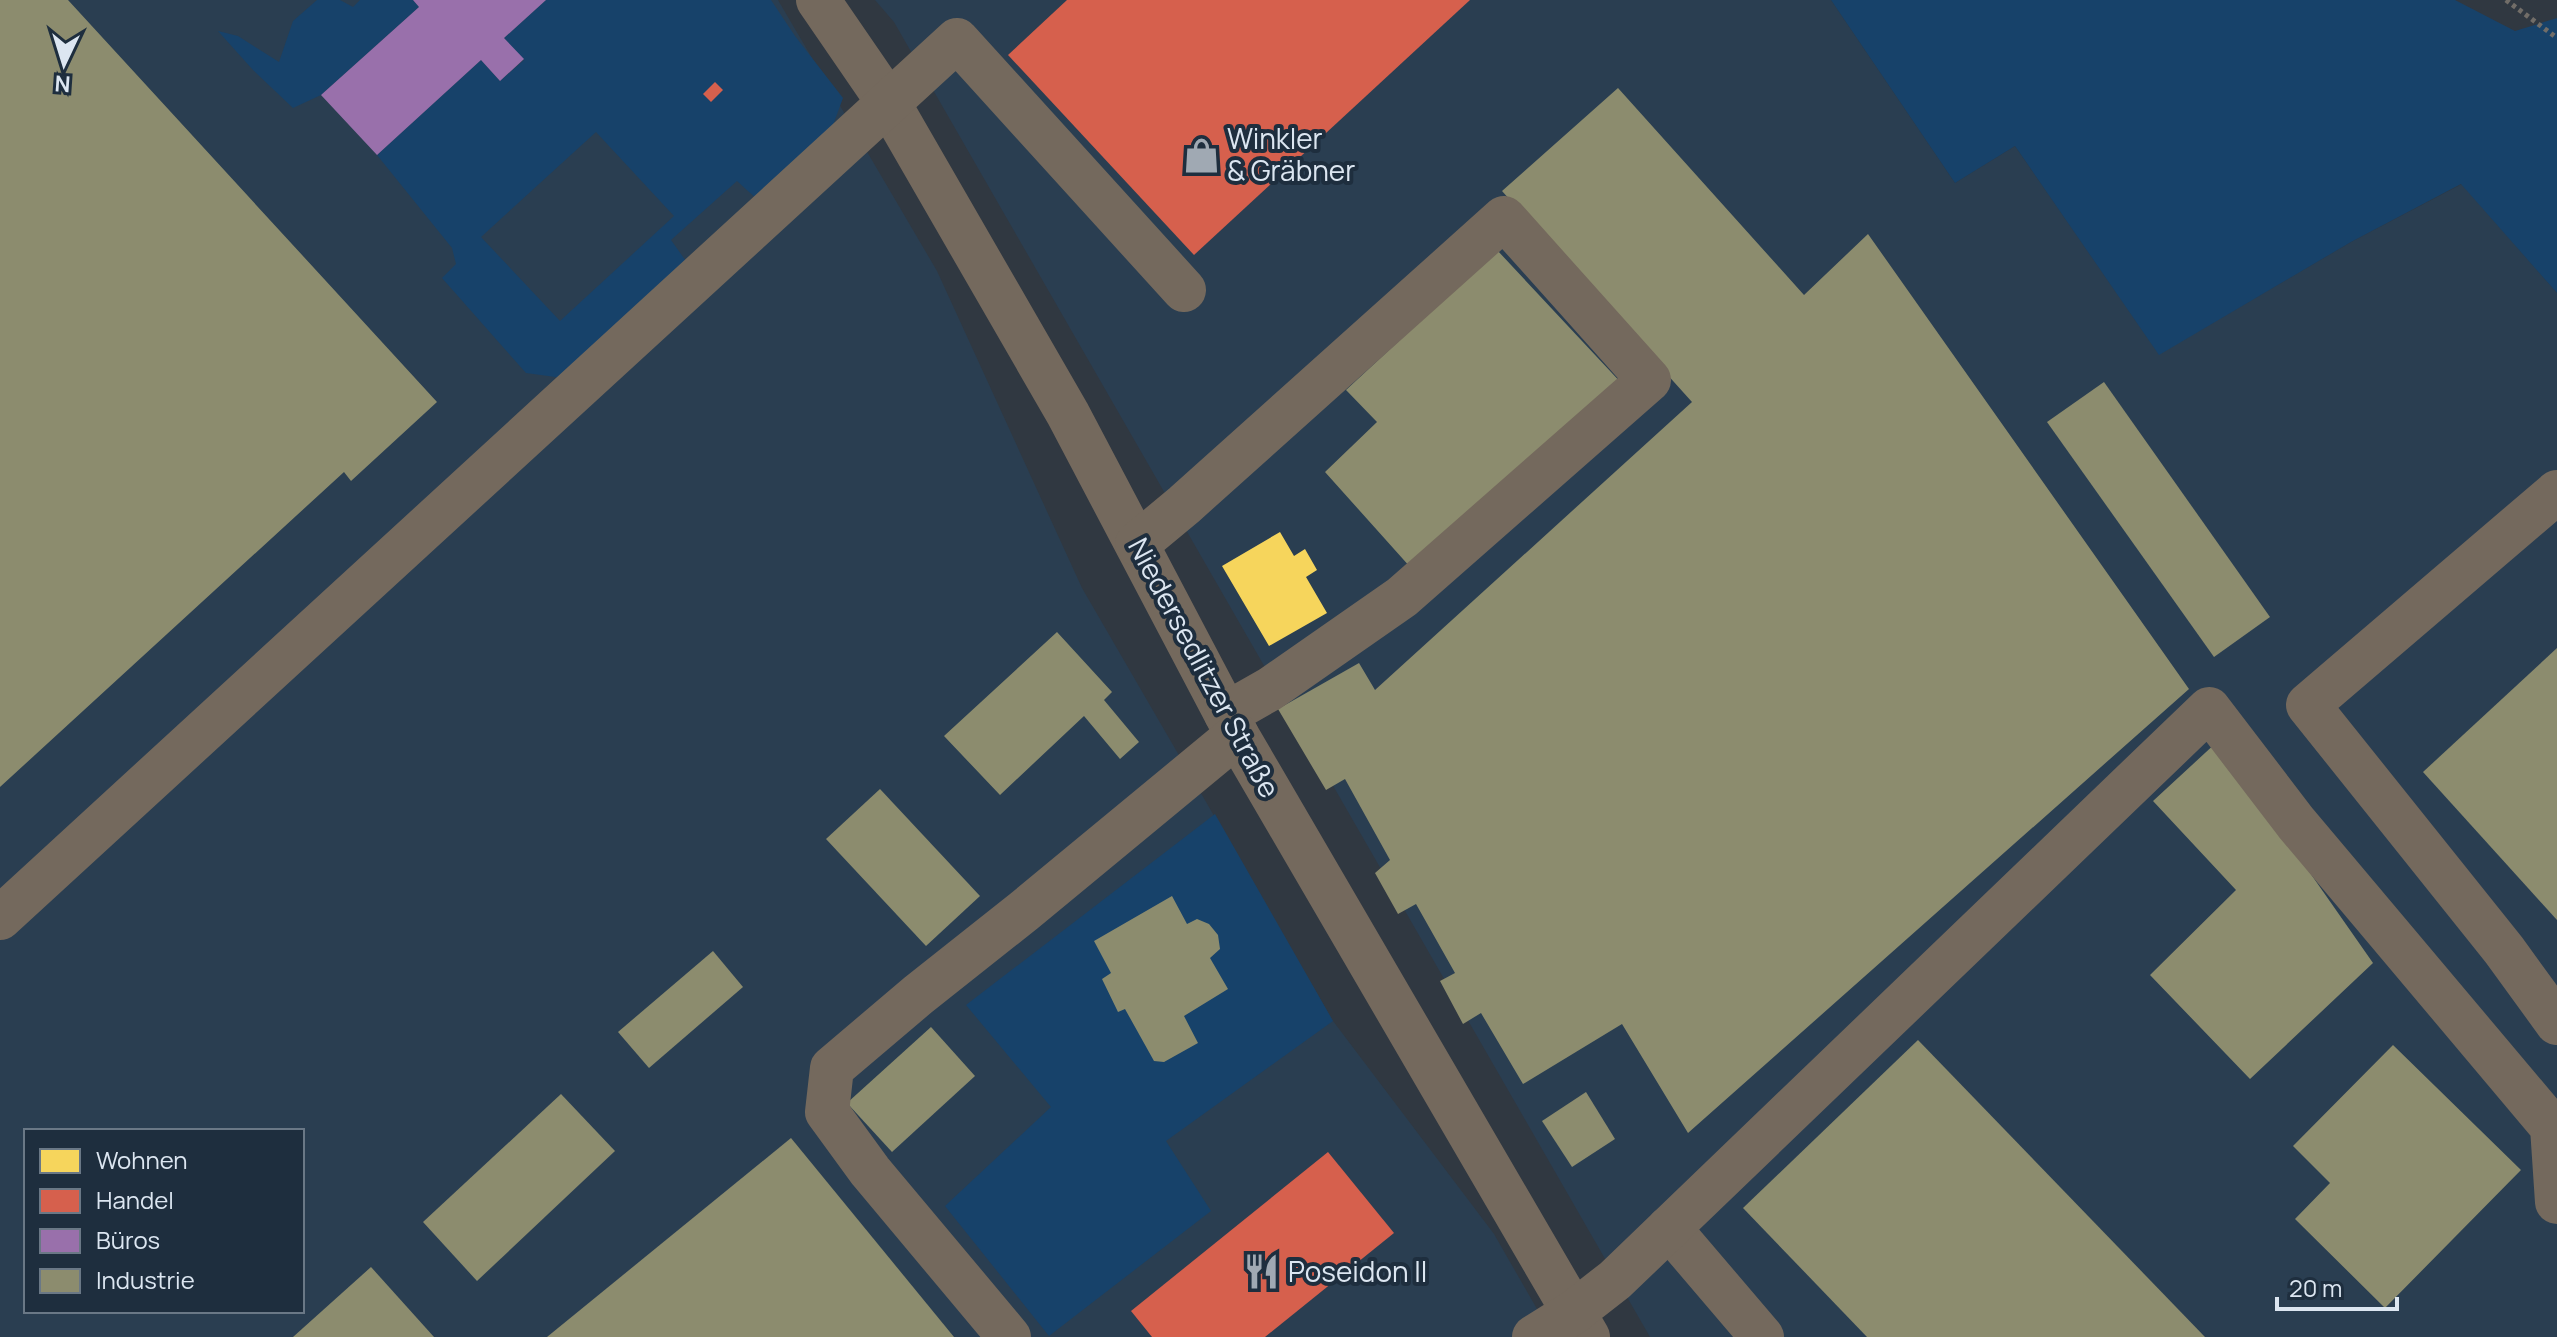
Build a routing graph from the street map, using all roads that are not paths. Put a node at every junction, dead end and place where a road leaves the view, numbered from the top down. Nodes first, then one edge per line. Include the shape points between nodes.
1 (818, 0) edge
2 (888, 102) junction
3 (1184, 290) dead end
4 (2557, 492) edge
5 (1137, 544) junction
6 (1232, 725) junction
7 (0, 918) edge
8 (2557, 1023) edge
9 (2557, 1202) edge
10 (1669, 1228) junction
11 (1581, 1324) edge
12 (1009, 1337) edge
13 (1534, 1337) edge
14 (1762, 1337) edge

1 - 2 street, Niedersedlitzer Straße
2 - 3 street via 957,40
2 - 5 street, Niedersedlitzer Straße
2 - 7 street
4 - 8 street via 2308,705
5 - 6 street, Niedersedlitzer Straße
5 - 6 street via 1504,218 1649,380 1402,597 1270,689
6 - 11 street, Niedersedlitzer Straße
6 - 12 street via 1024,911 832,1068 827,1112
9 - 10 street via 2552,1127 2296,823 2209,709
10 - 11 street via 1615,1280
10 - 14 street
11 - 13 street

